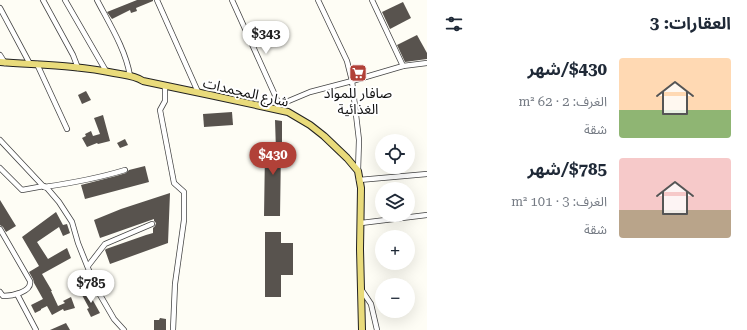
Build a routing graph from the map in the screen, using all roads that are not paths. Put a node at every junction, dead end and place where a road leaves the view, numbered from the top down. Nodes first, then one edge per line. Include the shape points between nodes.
1 (43, 0) edge
2 (64, 0) edge
3 (97, 0) edge
4 (157, 0) edge
5 (232, 0) edge
6 (318, 0) edge
7 (372, 0) edge
8 (0, 8) edge
9 (0, 55) edge
10 (2, 63) edge
11 (427, 63) edge
12 (33, 64) junction
13 (403, 66) junction
14 (78, 68) junction
15 (106, 71) junction
16 (130, 76) junction
17 (352, 81) junction
18 (165, 86) junction
19 (198, 92) junction
20 (277, 107) junction
21 (67, 129) dead end
22 (0, 140) edge
23 (0, 168) edge
24 (125, 170) dead end
25 (358, 171) junction
26 (427, 174) edge
27 (359, 180) junction
28 (44, 186) junction
29 (427, 215) edge
30 (361, 223) junction
31 (152, 224) dead end
32 (0, 229) edge
33 (88, 266) junction
34 (361, 289) junction
35 (0, 292) edge
36 (17, 294) junction
37 (36, 330) edge
38 (124, 330) edge
39 (172, 330) edge
40 (362, 330) edge
41 (377, 330) edge

1 - 14 street via 74,55
2 - 15 street
3 - 16 street via 115,33 129,66
4 - 19 street
5 - 20 street via 274,93
6 - 17 street via 347,61
7 - 13 street
8 - 12 street
9 - 10 street
10 - 12 main road, شارع المجمدات
11 - 13 street
12 - 14 main road, شارع المجمدات
12 - 21 street
13 - 17 street
14 - 15 main road, شارع المجمدات
15 - 16 main road, شارع المجمدات
16 - 18 main road, شارع المجمدات
17 - 20 street via 310,92
17 - 25 street via 359,140
18 - 19 main road, شارع المجمدات
18 - 39 street via 164,101 160,110 174,183 184,192 184,220
19 - 20 main road, شارع المجمدات
20 - 25 main road, شارع المجمدات via 310,125 324,136
22 - 28 street
23 - 28 street via 22,190
24 - 28 street via 90,180
25 - 27 main road
26 - 27 street
27 - 30 main road
28 - 33 street via 59,202 72,222
29 - 30 street
30 - 34 main road
31 - 33 street via 105,244
32 - 36 street via 30,281 29,287
33 - 38 street via 96,288 114,319
34 - 40 main road
34 - 41 street via 371,304
35 - 36 street via 3,296
36 - 37 street

